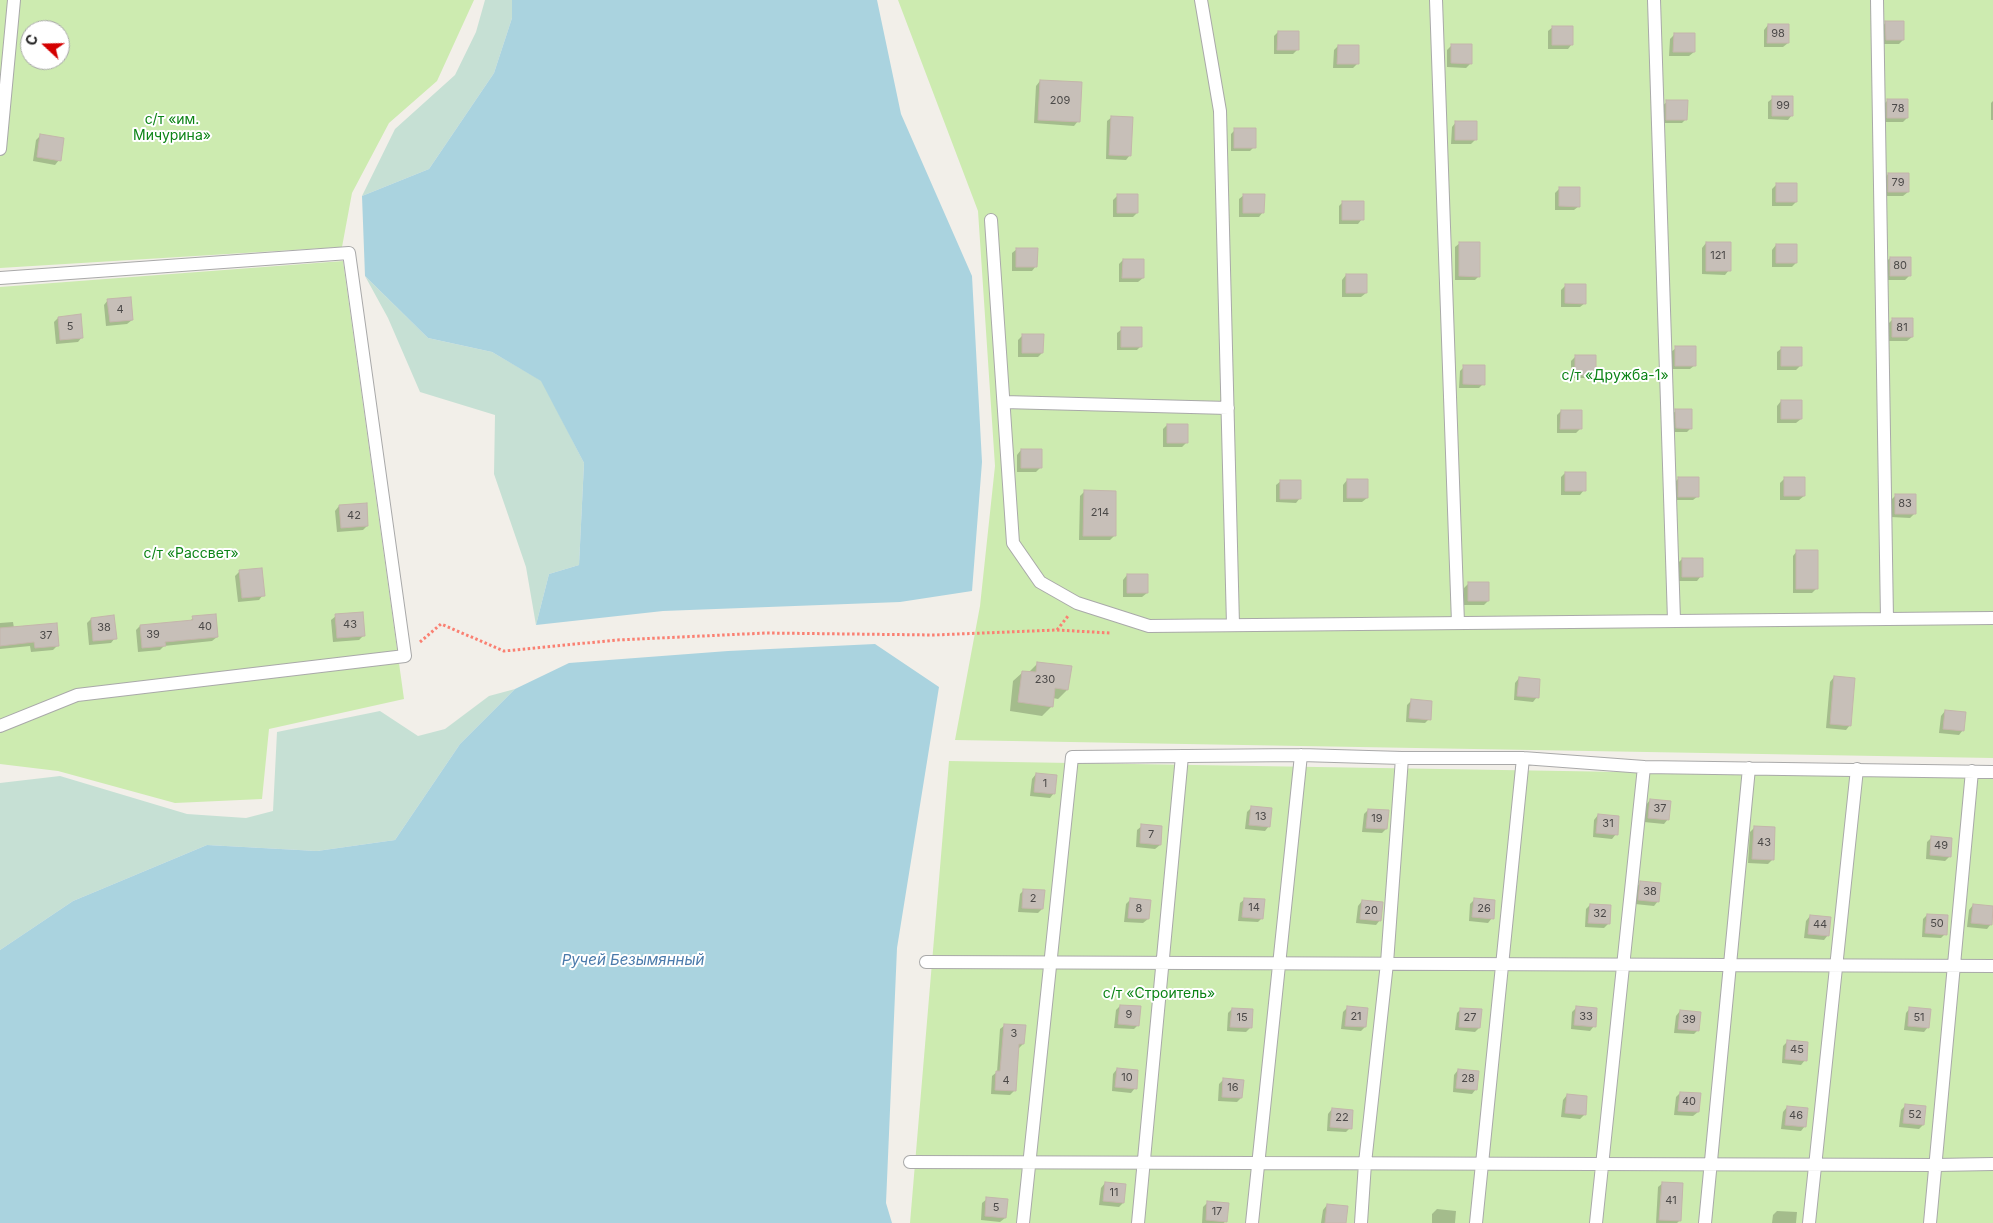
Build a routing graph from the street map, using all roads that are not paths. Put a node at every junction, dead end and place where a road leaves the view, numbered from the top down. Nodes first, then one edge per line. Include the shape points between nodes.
1 (14, 0) edge
2 (1201, 0) edge
3 (1436, 0) edge
4 (1654, 0) edge
5 (1877, 0) edge
6 (0, 149) edge
7 (991, 220) dead end
8 (0, 278) edge
9 (1004, 402) junction
10 (1228, 408) junction
11 (1993, 618) edge
12 (1887, 619) junction
13 (1674, 620) junction
14 (1458, 623) junction
15 (1233, 625) junction
16 (0, 726) edge
17 (1301, 755) junction
18 (1182, 756) junction
19 (1402, 758) junction
20 (1524, 758) junction
21 (1644, 767) junction
22 (1749, 768) junction
23 (1857, 769) junction
24 (1972, 771) junction
25 (1993, 772) edge
26 (926, 962) dead end
27 (1050, 962) junction
28 (1162, 962) junction
29 (1280, 963) junction
30 (1387, 963) junction
31 (1503, 964) junction
32 (1624, 965) junction
33 (1730, 965) junction
34 (1836, 965) junction
35 (1954, 966) junction
36 (1993, 966) edge
37 (910, 1162) dead end
38 (1030, 1162) junction
39 (1144, 1162) junction
40 (1257, 1163) junction
41 (1365, 1163) junction
42 (1481, 1164) junction
43 (1601, 1164) junction
44 (1711, 1164) junction
45 (1993, 1164) edge
46 (1815, 1165) junction
47 (1936, 1165) junction
48 (1023, 1223) edge
49 (1138, 1223) edge
50 (1252, 1223) edge
51 (1361, 1223) edge
52 (1476, 1223) edge
53 (1596, 1223) edge
54 (1705, 1223) edge
55 (1809, 1223) edge
56 (1930, 1223) edge

1 - 6 lane
2 - 10 lane via 1220,111
3 - 14 lane
4 - 13 lane
5 - 12 lane
7 - 9 lane
8 - 16 lane via 349,253 405,656 76,695
9 - 10 lane
9 - 15 lane via 1013,543 1040,582 1077,603 1149,626
10 - 15 lane
11 - 12 lane
12 - 13 lane
13 - 14 lane
14 - 15 lane
17 - 18 lane
17 - 19 lane
17 - 29 lane
18 - 27 lane via 1072,756
18 - 28 lane
19 - 20 lane
19 - 30 lane
20 - 21 lane
20 - 31 lane
21 - 22 lane
21 - 32 lane
22 - 23 lane
22 - 33 lane
23 - 24 lane
23 - 34 lane
24 - 25 lane
24 - 35 lane
26 - 27 lane
27 - 28 lane
27 - 38 lane
28 - 29 lane
28 - 39 lane
29 - 30 lane
29 - 40 lane
30 - 31 lane
30 - 41 lane
31 - 32 lane
31 - 42 lane
32 - 33 lane
32 - 43 lane
33 - 34 lane
33 - 44 lane
34 - 35 lane
34 - 46 lane
35 - 36 lane
35 - 47 lane
37 - 38 lane
38 - 39 lane
38 - 48 lane
39 - 40 lane
39 - 49 lane
40 - 41 lane
40 - 50 lane
41 - 42 lane
41 - 51 lane
42 - 43 lane
42 - 52 lane
43 - 44 lane
43 - 53 lane
44 - 46 lane
44 - 54 lane
45 - 47 lane
46 - 47 lane
46 - 55 lane
47 - 56 lane

